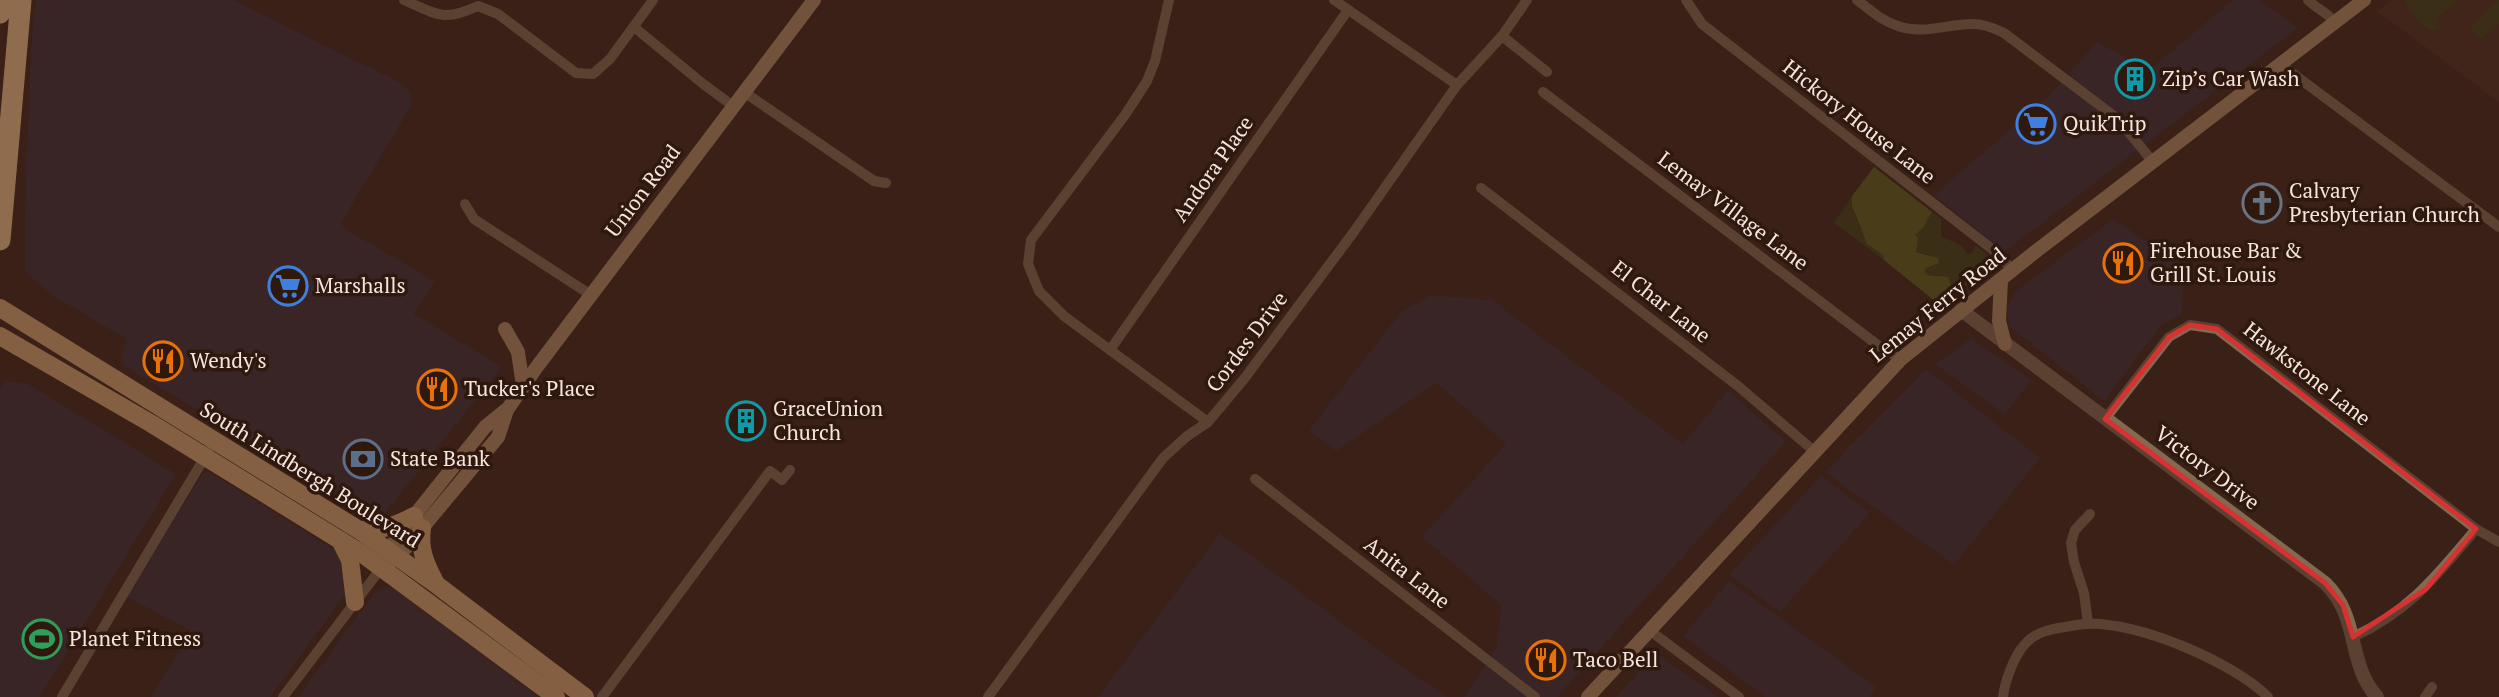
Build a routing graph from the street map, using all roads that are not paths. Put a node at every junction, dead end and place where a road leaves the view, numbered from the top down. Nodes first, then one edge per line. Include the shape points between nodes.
1 (3, 0) edge
2 (21, 0) edge
3 (404, 0) edge
4 (653, 0) edge
5 (814, 0) edge
6 (1169, 0) edge
7 (1334, 0) edge
8 (1527, 0) edge
9 (1686, 0) edge
10 (1857, 0) edge
11 (2308, 0) edge
12 (2362, 1) edge
13 (480, 3) edge
14 (2323, 5) edge
15 (1348, 10) junction
16 (0, 13) edge
17 (2335, 22) junction
18 (634, 27) junction
19 (1502, 36) junction
20 (2280, 64) junction
21 (1547, 72) dead end
22 (1457, 85) junction
23 (744, 92) junction
24 (1543, 92) dead end
25 (733, 106) junction
26 (2153, 162) junction
27 (886, 183) dead end
28 (1481, 188) dead end
29 (465, 204) dead end
30 (2499, 227) edge
31 (0, 240) edge
32 (2014, 270) junction
33 (2001, 280) junction
34 (591, 295) junction
35 (0, 308) edge
36 (1961, 310) junction
37 (505, 329) dead end
38 (0, 336) edge
39 (2005, 344) junction
40 (1110, 349) junction
41 (1901, 359) junction
42 (523, 386) junction
43 (2105, 419) junction
44 (1208, 422) junction
45 (215, 440) junction
46 (1814, 451) junction
47 (206, 457) junction
48 (790, 470) dead end
49 (1255, 480) dead end
50 (2090, 514) dead end
51 (418, 522) junction
52 (2476, 529) junction
53 (359, 530) junction
54 (340, 540) junction
55 (2499, 542) edge
56 (394, 553) junction
57 (382, 567) junction
58 (437, 585) junction
59 (355, 602) junction
60 (2088, 624) junction
61 (1649, 630) junction
62 (2353, 637) junction
63 (62, 697) edge
64 (283, 697) edge
65 (556, 697) edge
66 (585, 697) edge
67 (602, 697) edge
68 (988, 697) edge
69 (1535, 697) edge
70 (1588, 697) edge
71 (1739, 697) edge
72 (2003, 697) edge
73 (2268, 697) edge
74 (2377, 697) edge

1 - 16 highway
2 - 31 highway
3 - 13 street via 439,16 456,16
4 - 18 street
5 - 23 main road, Union Road
6 - 40 street via 1147,80 1031,240 1028,264 1039,291 1063,316
7 - 15 street
8 - 19 street, Cordes Drive
9 - 32 street, Hickory House Lane via 1702,24
10 - 26 street via 1900,27 1923,30 1973,24 2004,33 2118,119
11 - 14 street via 2314,6
12 - 17 main road, Lemay Ferry Road
13 - 18 street via 576,73 593,74
14 - 17 street
15 - 22 street
15 - 40 street, Andora Place
17 - 20 main road, Lemay Ferry Road
18 - 25 street
19 - 21 street
19 - 22 street, Cordes Drive
20 - 26 main road, Lemay Ferry Road
20 - 30 street
22 - 44 street, Cordes Drive via 1345,244
23 - 25 main road, Union Road
23 - 27 street via 874,181
24 - 41 street, Lemay Village Lane
25 - 34 main road, Union Road
26 - 32 main road, Lemay Ferry Road
28 - 46 street, El Char Lane via 1728,378
29 - 34 street via 474,219
32 - 33 main road, Lemay Ferry Road
33 - 36 main road, Lemay Ferry Road
33 - 39 main road via 1999,321
34 - 42 main road, Union Road
35 - 45 main road, South Lindbergh Boulevard
36 - 39 street, Victory Drive
36 - 41 main road, Lemay Ferry Road
37 - 42 main road via 518,352
38 - 47 main road, South Lindbergh Boulevard
39 - 43 street, Victory Drive
40 - 44 street
41 - 46 main road, Lemay Ferry Road
42 - 51 main road, Union Road via 507,410 485,427
43 - 52 street, Hawkstone Lane via 2169,337 2190,325 2217,329
43 - 62 street, Victory Drive via 2325,583 2343,605
44 - 68 street, Cordes Drive via 1163,458
45 - 47 street
45 - 53 main road, South Lindbergh Boulevard
46 - 61 main road, Lemay Ferry Road
47 - 54 main road, South Lindbergh Boulevard
47 - 63 street
48 - 67 street via 782,480 770,471
49 - 69 street, Anita Lane
50 - 60 street via 2071,542
51 - 53 main road
51 - 56 main road, Union Road
51 - 58 main road via 422,554
52 - 55 street, Hawkstone Lane
52 - 62 street via 2426,589
53 - 56 main road, South Lindbergh Boulevard
54 - 57 main road, South Lindbergh Boulevard
54 - 59 main road via 350,559
56 - 57 main road, Union Road
56 - 58 main road, South Lindbergh Boulevard
57 - 59 street, Union Road
57 - 65 main road, South Lindbergh Boulevard
58 - 66 main road, South Lindbergh Boulevard
59 - 64 street, Union Road
60 - 72 street via 2046,630 2026,643
60 - 73 street via 2164,639 2225,666
61 - 70 main road, Lemay Ferry Road
61 - 71 street
62 - 74 street, Victory Drive via 2361,674

